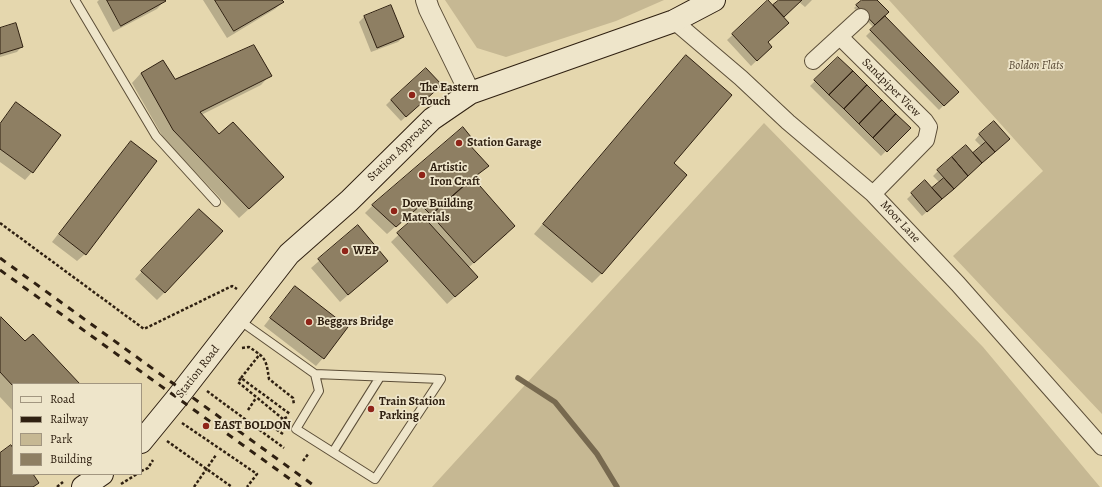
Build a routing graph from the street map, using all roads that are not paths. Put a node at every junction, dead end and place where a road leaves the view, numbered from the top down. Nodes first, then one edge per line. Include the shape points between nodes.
1 (75, 0) edge
2 (426, 0) edge
3 (714, 0) edge
4 (861, 17) dead end
5 (674, 21) junction
6 (840, 37) junction
7 (813, 61) dead end
8 (470, 93) junction
9 (873, 194) junction
10 (216, 202) dead end
11 (253, 301) joint
12 (238, 320) junction
13 (315, 374) junction
14 (380, 377) junction
15 (1102, 447) edge
16 (148, 449) edge
17 (333, 452) junction
18 (101, 475) edge
19 (83, 487) edge

1 - 10 lane via 156,136
2 - 8 street via 428,9
3 - 5 main road, Station Approach
4 - 6 street
5 - 8 main road, Station Approach
5 - 9 street, Moor Lane
6 - 7 street
6 - 9 street, Sandpiper View via 929,127 926,140
8 - 11 main road, Station Approach via 432,119 349,201 289,254
9 - 15 street, Moor Lane via 958,284
11 - 12 main road, Station Road
12 - 13 lane
12 - 16 main road, Station Road
13 - 14 lane
13 - 17 lane via 319,391 296,428
14 - 17 lane
14 - 17 lane via 441,379 375,479
18 - 19 main road

